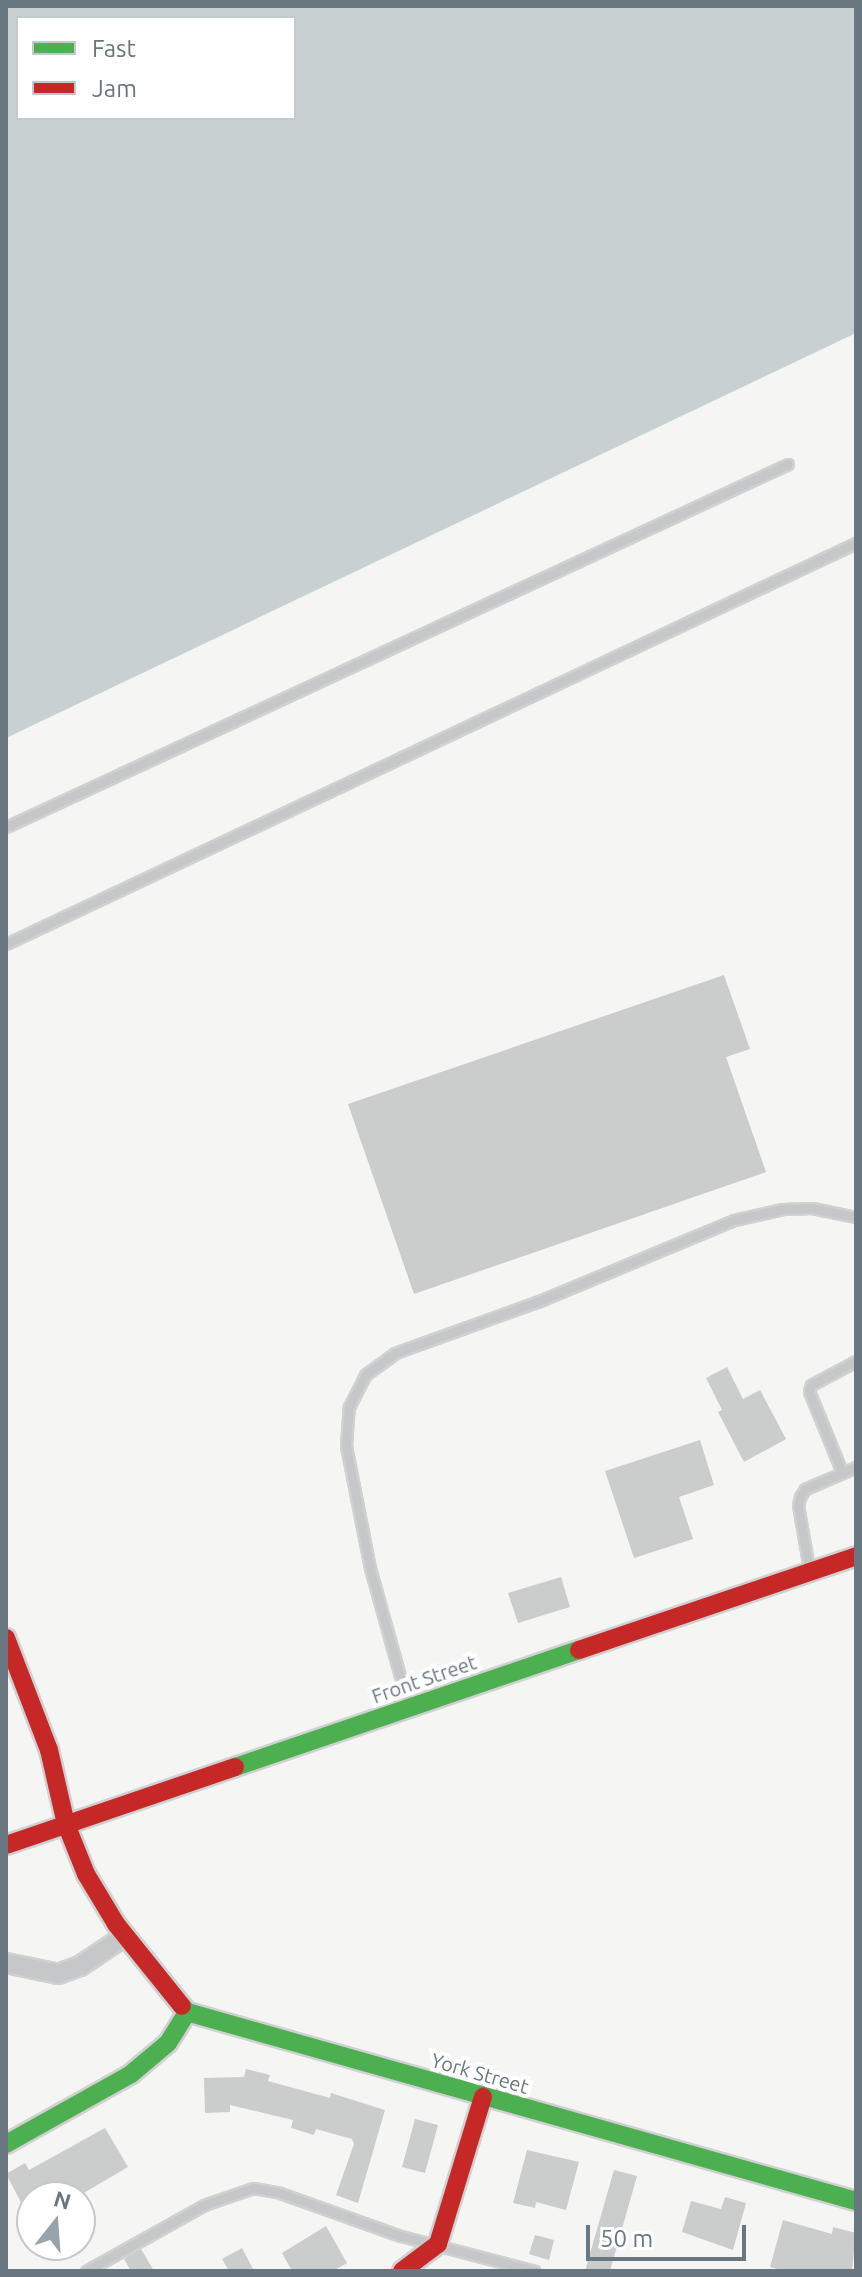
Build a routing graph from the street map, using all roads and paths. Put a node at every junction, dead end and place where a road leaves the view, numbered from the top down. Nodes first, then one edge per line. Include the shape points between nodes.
1 (788, 464) dead end
2 (856, 543) edge
3 (6, 827) edge
4 (6, 944) edge
5 (856, 1217) edge
6 (856, 1361) edge
7 (856, 1467) edge
8 (842, 1472) junction
9 (856, 1556) edge
10 (810, 1571) junction
11 (6, 1638) edge
12 (409, 1708) junction
13 (66, 1824) junction
14 (6, 1845) edge
15 (125, 1936) junction
16 (6, 1963) edge
17 (187, 2012) junction
18 (483, 2097) junction
19 (6, 2144) edge
20 (856, 2201) edge
21 (438, 2244) junction
22 (86, 2271) edge
23 (402, 2271) edge
24 (535, 2271) edge

1 - 3 lane
2 - 4 lane
5 - 12 lane via 812,1208 734,1220 537,1302 395,1353 365,1375 349,1407 346,1446 370,1568
6 - 8 lane via 809,1391
7 - 8 lane
8 - 10 lane via 805,1489 800,1497
9 - 10 street, Front Street
10 - 12 street, Front Street
11 - 13 street via 49,1750
12 - 13 street, Front Street
13 - 14 street, Front Street
13 - 15 street via 86,1874
15 - 16 street via 58,1974
15 - 17 street
17 - 18 street, York Street
17 - 19 street via 168,2043 131,2074
18 - 20 street, York Street
18 - 21 street
21 - 22 lane via 253,2188 204,2205
21 - 23 street
21 - 24 lane

